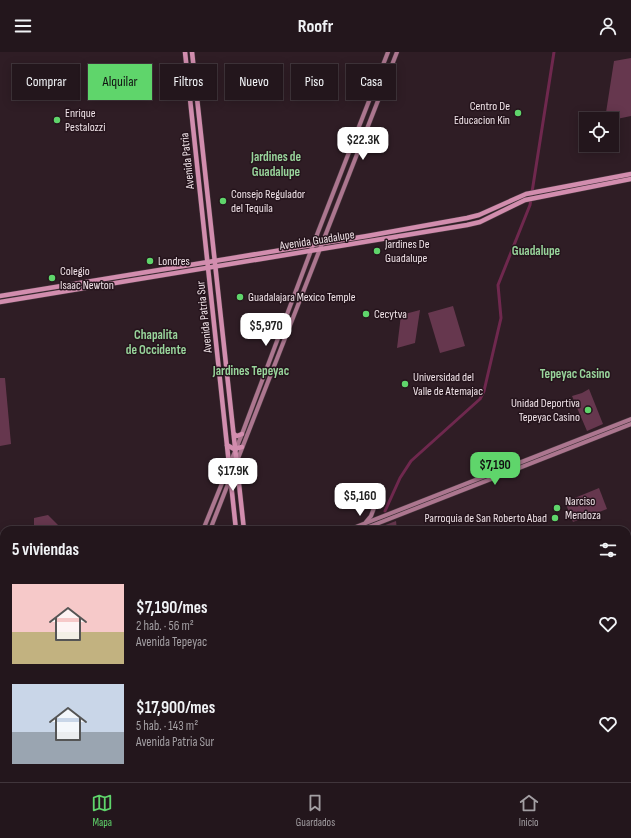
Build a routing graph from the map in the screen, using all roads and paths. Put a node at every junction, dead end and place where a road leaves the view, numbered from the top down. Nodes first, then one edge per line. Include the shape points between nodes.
1 (185, 52) edge
2 (192, 52) edge
3 (388, 52) edge
4 (397, 52) edge
5 (346, 158) junction
6 (354, 162) junction
7 (631, 174) edge
8 (631, 179) edge
9 (534, 195) junction
10 (526, 197) junction
11 (322, 243) junction
12 (314, 244) junction
13 (320, 249) junction
14 (312, 250) junction
15 (214, 261) junction
16 (208, 262) junction
17 (215, 267) junction
18 (209, 268) junction
19 (299, 282) junction
20 (306, 285) junction
21 (0, 296) edge
22 (0, 302) edge
23 (283, 325) junction
24 (289, 327) junction
25 (631, 419) edge
26 (631, 424) edge
27 (234, 434) junction
28 (242, 434) junction
29 (227, 444) junction
30 (242, 447) junction
31 (236, 449) junction
32 (236, 461) junction
33 (229, 464) junction
34 (230, 478) junction
35 (374, 508) dead end
36 (392, 515) junction
37 (383, 519) junction
38 (362, 525) joint
39 (205, 526) edge
40 (212, 526) edge
41 (236, 526) edge
42 (244, 526) edge
43 (369, 526) edge

1 - 16 main road, Avenida Patria
2 - 15 main road, Avenida Patria
3 - 5 main road
4 - 6 main road
5 - 6 main road
5 - 12 main road
6 - 11 main road
7 - 9 main road, Avenida Guadalupe
8 - 9 main road, Avenida Guadalupe
9 - 10 main road, Avenida Guadalupe
10 - 11 main road, Avenida Guadalupe via 479,216
10 - 13 main road, Avenida Guadalupe via 480,222
11 - 12 main road, Avenida Guadalupe
11 - 13 main road
12 - 14 main road
12 - 15 main road, Avenida Guadalupe
13 - 14 main road, Avenida Guadalupe
13 - 20 main road
14 - 17 main road, Avenida Guadalupe
14 - 19 main road
15 - 16 main road, Avenida Guadalupe
15 - 17 main road, Avenida Patria
16 - 18 main road, Avenida Patria
16 - 21 main road, Avenida Guadalupe
17 - 18 main road, Avenida Guadalupe
17 - 27 main road, Avenida Patria Sur
18 - 22 main road, Avenida Guadalupe
18 - 29 main road, Avenida Patria Sur
19 - 20 main road
19 - 23 main road
20 - 24 main road
23 - 24 main road
23 - 28 main road
24 - 30 main road
25 - 36 main road
26 - 36 main road
27 - 28 main road
27 - 31 main road, Avenida Patria Sur
28 - 31 main road
29 - 31 main road
29 - 33 main road, Avenida Patria Sur
30 - 31 main road
30 - 32 main road
31 - 32 main road, Avenida Patria Sur
31 - 33 main road
32 - 34 main road
32 - 42 main road, Avenida Patria Sur
33 - 34 main road, Avenida Patria Sur
33 - 39 main road
34 - 40 main road
34 - 41 main road, Avenida Patria Sur
35 - 38 main road via 369,519
36 - 37 main road
37 - 38 main road
37 - 43 main road

